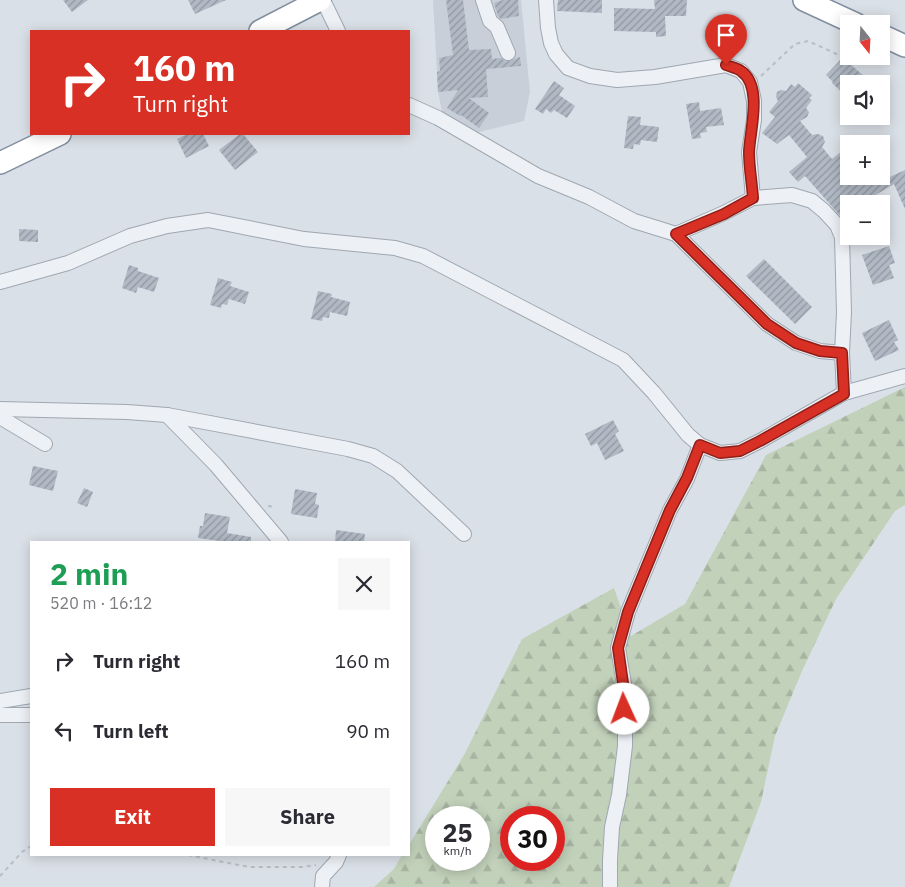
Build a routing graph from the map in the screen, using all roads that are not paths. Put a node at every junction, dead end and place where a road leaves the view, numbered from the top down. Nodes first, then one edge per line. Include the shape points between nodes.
1 (321, 0) edge
2 (483, 0) edge
3 (546, 0) edge
4 (804, 0) edge
5 (840, 17) edge
6 (262, 30) edge
7 (337, 30) edge
8 (890, 39) edge
9 (905, 46) edge
10 (508, 53) dead end
11 (410, 105) edge
12 (58, 135) edge
13 (0, 163) edge
14 (753, 198) junction
15 (676, 234) junction
16 (0, 282) edge
17 (842, 353) junction
18 (905, 376) edge
19 (844, 394) junction
20 (0, 409) edge
21 (167, 415) junction
22 (0, 416) edge
23 (46, 444) dead end
24 (700, 445) junction
25 (464, 534) dead end
26 (280, 541) edge
27 (30, 696) edge
28 (0, 701) edge
29 (30, 715) edge
30 (0, 716) edge
31 (337, 858) edge
32 (322, 887) edge
33 (610, 887) edge

1 - 6 highway
1 - 7 street
2 - 10 street via 490,21 497,27
3 - 14 street via 551,43 568,68 590,76 617,80 726,65 741,71 750,82 754,101 749,152
4 - 5 highway
8 - 9 highway
11 - 15 street via 438,118 538,176 589,197 634,221
12 - 13 highway
14 - 15 street
14 - 17 street via 792,195 812,201 837,225 842,238 844,263
15 - 17 street via 767,324 796,343 820,351
16 - 24 street via 68,263 130,236 208,220 304,239 395,248 423,256 623,360
17 - 19 street
18 - 19 street
19 - 24 street via 740,451 720,453
20 - 21 street
21 - 25 street via 348,448 373,456 397,471
21 - 26 street via 216,465
22 - 23 street
24 - 33 street via 628,612 618,648 624,690 625,746 612,828
27 - 28 street
29 - 30 street
31 - 32 street via 323,876

